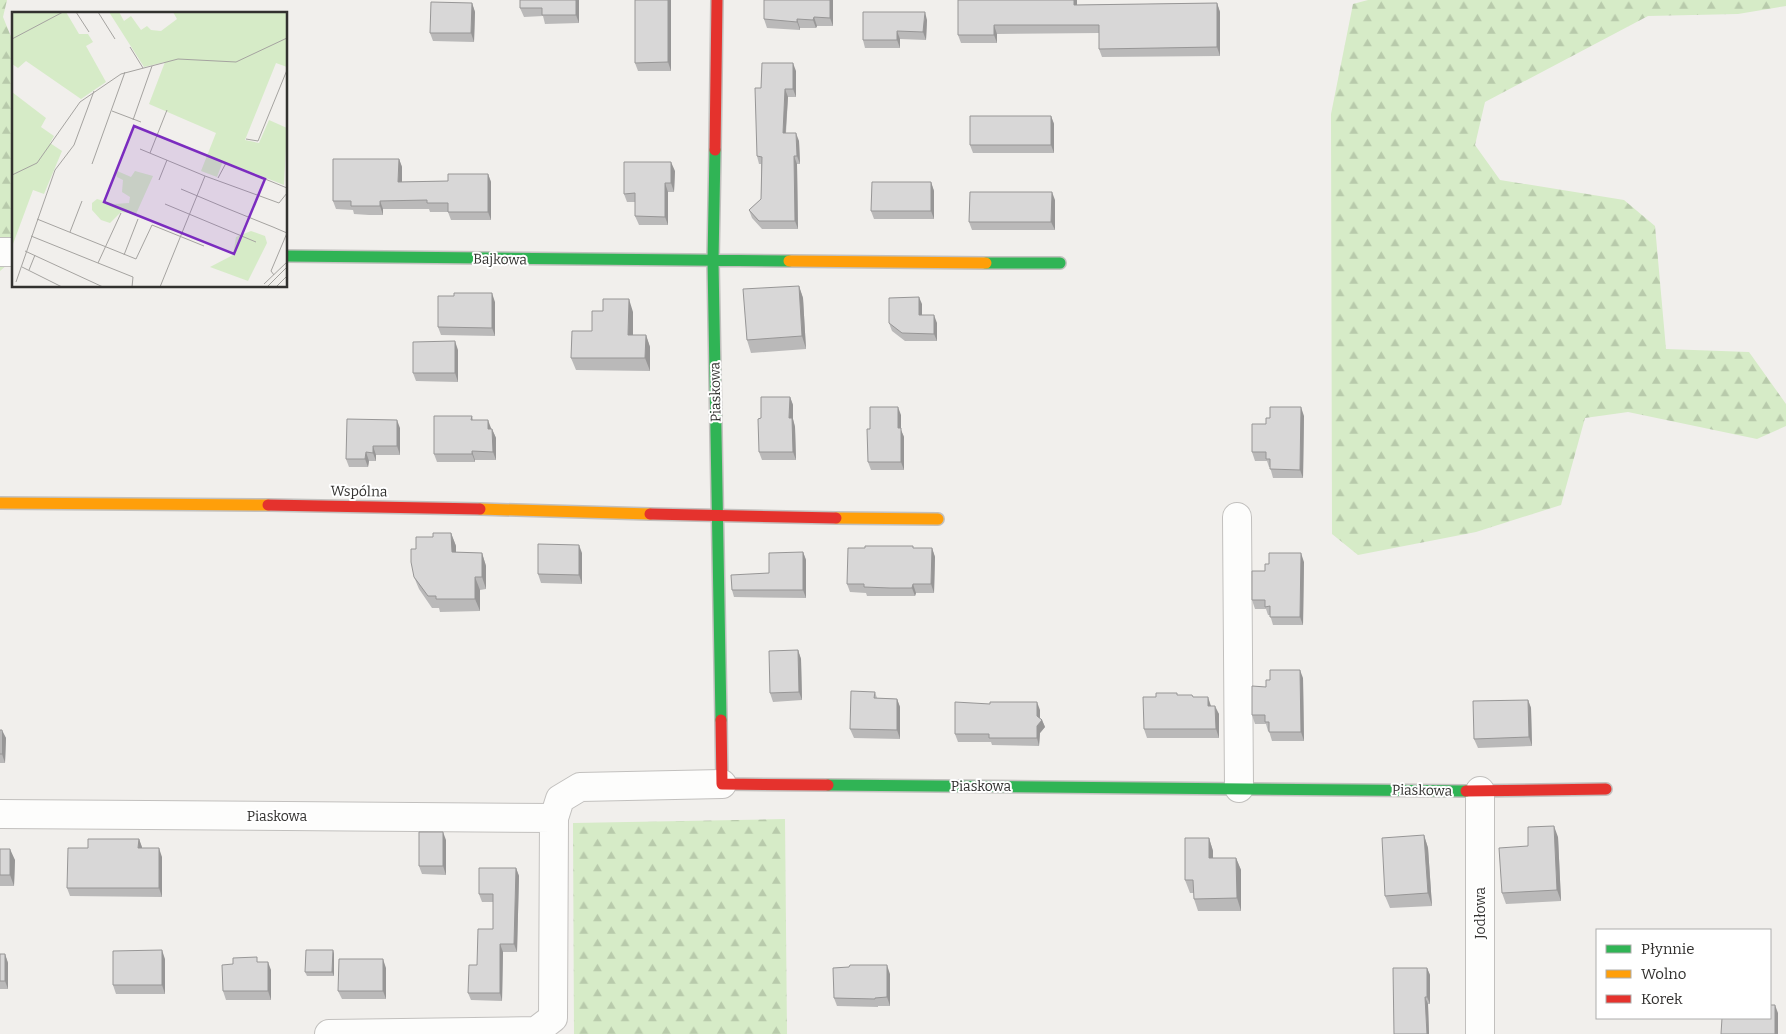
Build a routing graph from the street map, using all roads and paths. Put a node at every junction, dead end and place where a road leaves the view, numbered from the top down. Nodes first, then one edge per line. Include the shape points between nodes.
1 (717, 0) edge
2 (288, 256) edge
3 (713, 261) junction
4 (1060, 263) dead end
5 (0, 503) edge
6 (717, 516) junction
7 (1238, 517) dead end
8 (938, 519) dead end
9 (722, 784) junction
10 (1239, 788) junction
11 (1606, 789) dead end
12 (1480, 791) junction
13 (0, 814) edge
14 (554, 818) junction
15 (329, 1034) edge
16 (1480, 1034) edge

1 - 3 street, Piaskowa
2 - 3 street, Bajkowa
3 - 4 street, Bajkowa
3 - 6 street, Piaskowa
5 - 6 street, Wspólna via 321,505
6 - 8 street, Wspólna
6 - 9 street, Piaskowa
7 - 10 street
9 - 10 street, Piaskowa
9 - 14 street, Piaskowa via 580,787 560,799
10 - 12 street, Piaskowa
11 - 12 street, Piaskowa
12 - 16 street, Jodłowa
13 - 14 street, Piaskowa
14 - 15 street, Piaskowa via 553,1018 536,1031

